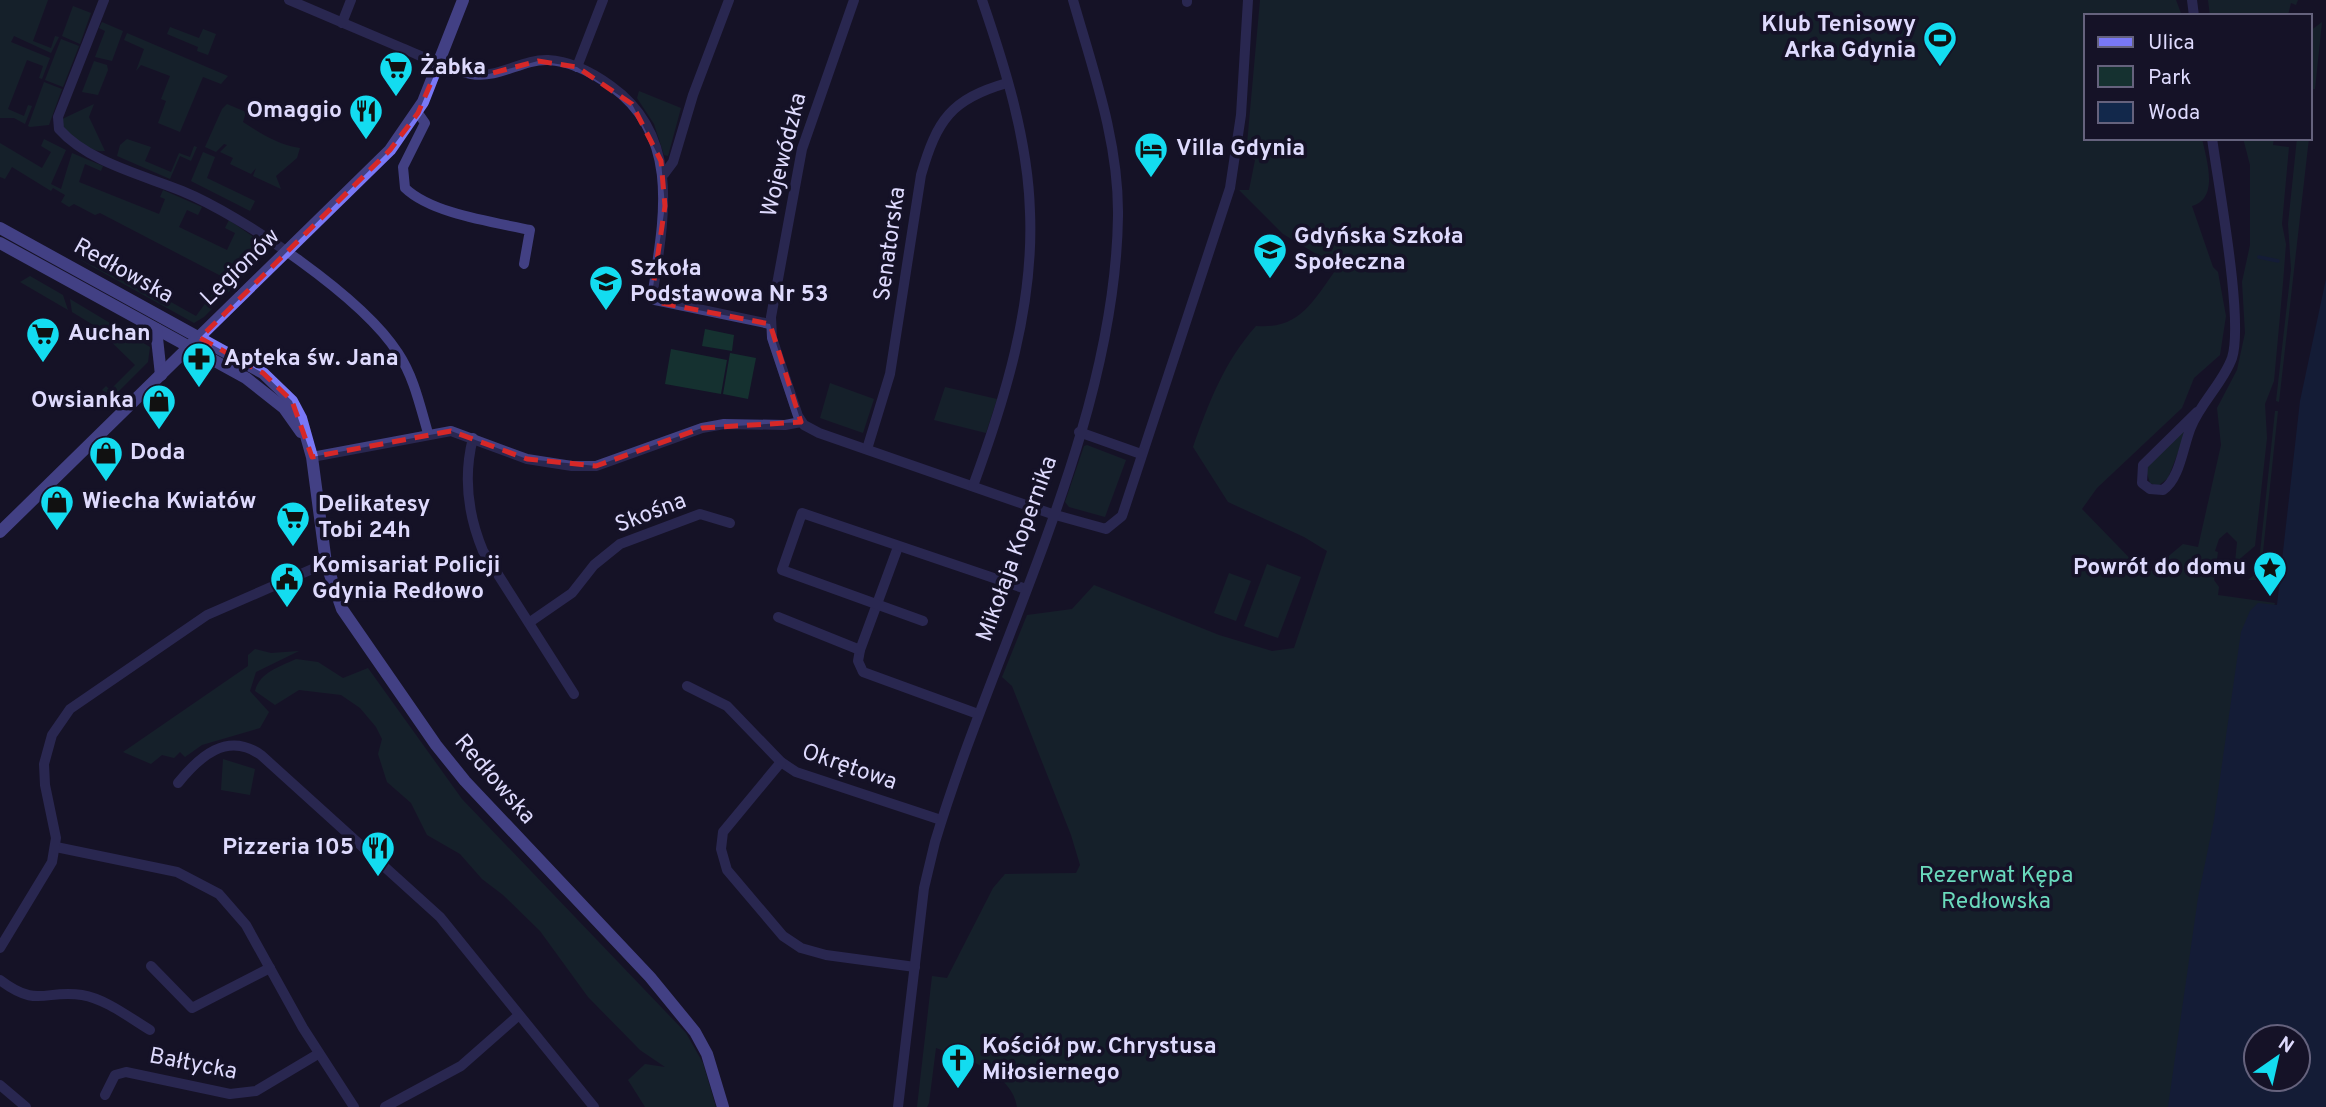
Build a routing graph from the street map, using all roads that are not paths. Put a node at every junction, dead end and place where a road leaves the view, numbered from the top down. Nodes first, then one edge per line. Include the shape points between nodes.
1 (104, 0) edge
2 (289, 0) edge
3 (351, 0) edge
4 (463, 0) edge
5 (603, 0) edge
6 (729, 0) edge
7 (854, 0) edge
8 (982, 0) edge
9 (1073, 0) edge
10 (1248, 0) edge
11 (342, 23) junction
12 (439, 64) junction
13 (577, 67) junction
14 (1007, 83) junction
15 (418, 113) junction
16 (2212, 140) edge
17 (664, 174) junction
18 (0, 228) edge
19 (0, 243) edge
20 (287, 253) junction
21 (524, 264) dead end
22 (770, 324) junction
23 (156, 329) junction
24 (200, 338) junction
25 (189, 347) junction
26 (161, 375) junction
27 (2197, 412) junction
28 (801, 422) junction
29 (1079, 432) junction
30 (428, 433) junction
31 (473, 438) junction
32 (307, 441) junction
33 (867, 449) junction
34 (1141, 454) junction
35 (312, 457) junction
36 (972, 486) junction
37 (1052, 514) junction
38 (730, 523) dead end
39 (0, 532) edge
40 (898, 547) junction
41 (326, 563) junction
42 (1026, 589) junction
43 (878, 605) junction
44 (778, 617) dead end
45 (923, 621) dead end
46 (530, 622) junction
47 (860, 650) junction
48 (687, 686) dead end
49 (574, 694) dead end
50 (978, 714) junction
51 (781, 762) junction
52 (177, 783) dead end
53 (941, 820) junction
54 (56, 847) junction
55 (0, 948) edge
56 (151, 966) dead end
57 (915, 967) junction
58 (270, 968) junction
59 (0, 980) edge
60 (519, 1015) junction
61 (150, 1030) dead end
62 (318, 1054) junction
63 (0, 1085) edge
64 (105, 1095) dead end
65 (26, 1107) edge
66 (354, 1107) edge
67 (385, 1107) edge
68 (594, 1107) edge
69 (723, 1107) edge
70 (898, 1107) edge

1 - 20 street via 58,117 60,129 86,150 230,214
2 - 11 street
3 - 11 street
4 - 12 street, Legionów
5 - 13 street
6 - 17 street via 673,162
7 - 22 street, Wojewódzka via 802,149
8 - 14 street
9 - 29 street, Mikołaja Kopernika via 1110,134 1118,215 1102,349
10 - 34 street via 1241,115 1230,188
11 - 12 street
12 - 13 street via 485,75 538,61
12 - 15 street, Legionów
13 - 17 street via 599,77 632,104 653,138
14 - 33 street, Senatorska via 952,108 927,154 890,374
14 - 36 street via 1027,176 1028,270 1017,345 995,426
15 - 20 street, Legionów
15 - 21 street via 425,123 403,167 405,188 413,196 455,212 530,230
16 - 27 street via 2235,342 2227,368
17 - 22 street via 655,300
18 - 24 street, Redłowska
19 - 23 street, Redłowska
20 - 24 street, Legionów
20 - 30 street via 367,317 397,351
22 - 28 street
23 - 25 street, Redłowska
23 - 26 street
24 - 25 street, Legionów
24 - 32 street, Redłowska via 275,384 292,401
25 - 26 street, Legionów
25 - 32 street, Redłowska via 266,392 284,408
26 - 39 street, Legionów
27 - 27 street via 2143,465 2143,483 2150,489 2163,490 2173,480
28 - 31 street via 702,428 596,466 552,464
28 - 33 street
29 - 34 street
29 - 37 street, Mikołaja Kopernika
30 - 31 street via 451,431
30 - 35 street
31 - 46 street via 467,492 473,527 482,551
32 - 35 street, Redłowska
33 - 36 street
34 - 37 street via 1122,516 1114,526 1106,529
35 - 41 street, Redłowska
36 - 37 street
37 - 42 street, Mikołaja Kopernika
38 - 46 street, Skośna via 700,514 620,544 594,565 572,593
40 - 42 street
40 - 43 street
40 - 43 street via 802,513 782,570
41 - 54 street via 207,615 70,709 52,735 44,764
41 - 69 street, Redłowska via 342,609 436,745 489,810 650,977 695,1032 707,1054
42 - 50 street, Mikołaja Kopernika
43 - 45 street
43 - 47 street
44 - 47 street
46 - 49 street
47 - 50 street via 863,672
48 - 51 street, Okrętowa via 727,706
50 - 53 street, Mikołaja Kopernika
51 - 53 street, Okrętowa via 796,772
51 - 57 street via 723,832 720,849 727,870 775,928 801,948 826,956
52 - 60 street via 196,761 218,748 241,745 261,755 431,909
53 - 57 street, Mikołaja Kopernika via 924,888
54 - 55 street via 44,878
54 - 58 street via 177,872 208,887 238,914
56 - 58 street via 192,1008
57 - 70 street, Mikołaja Kopernika
58 - 62 street
59 - 61 street via 29,997 76,994 93,998
60 - 67 street via 461,1066
60 - 68 street
62 - 64 street, Bałtycka via 246,1094 126,1072 115,1075
62 - 66 street
63 - 65 street

